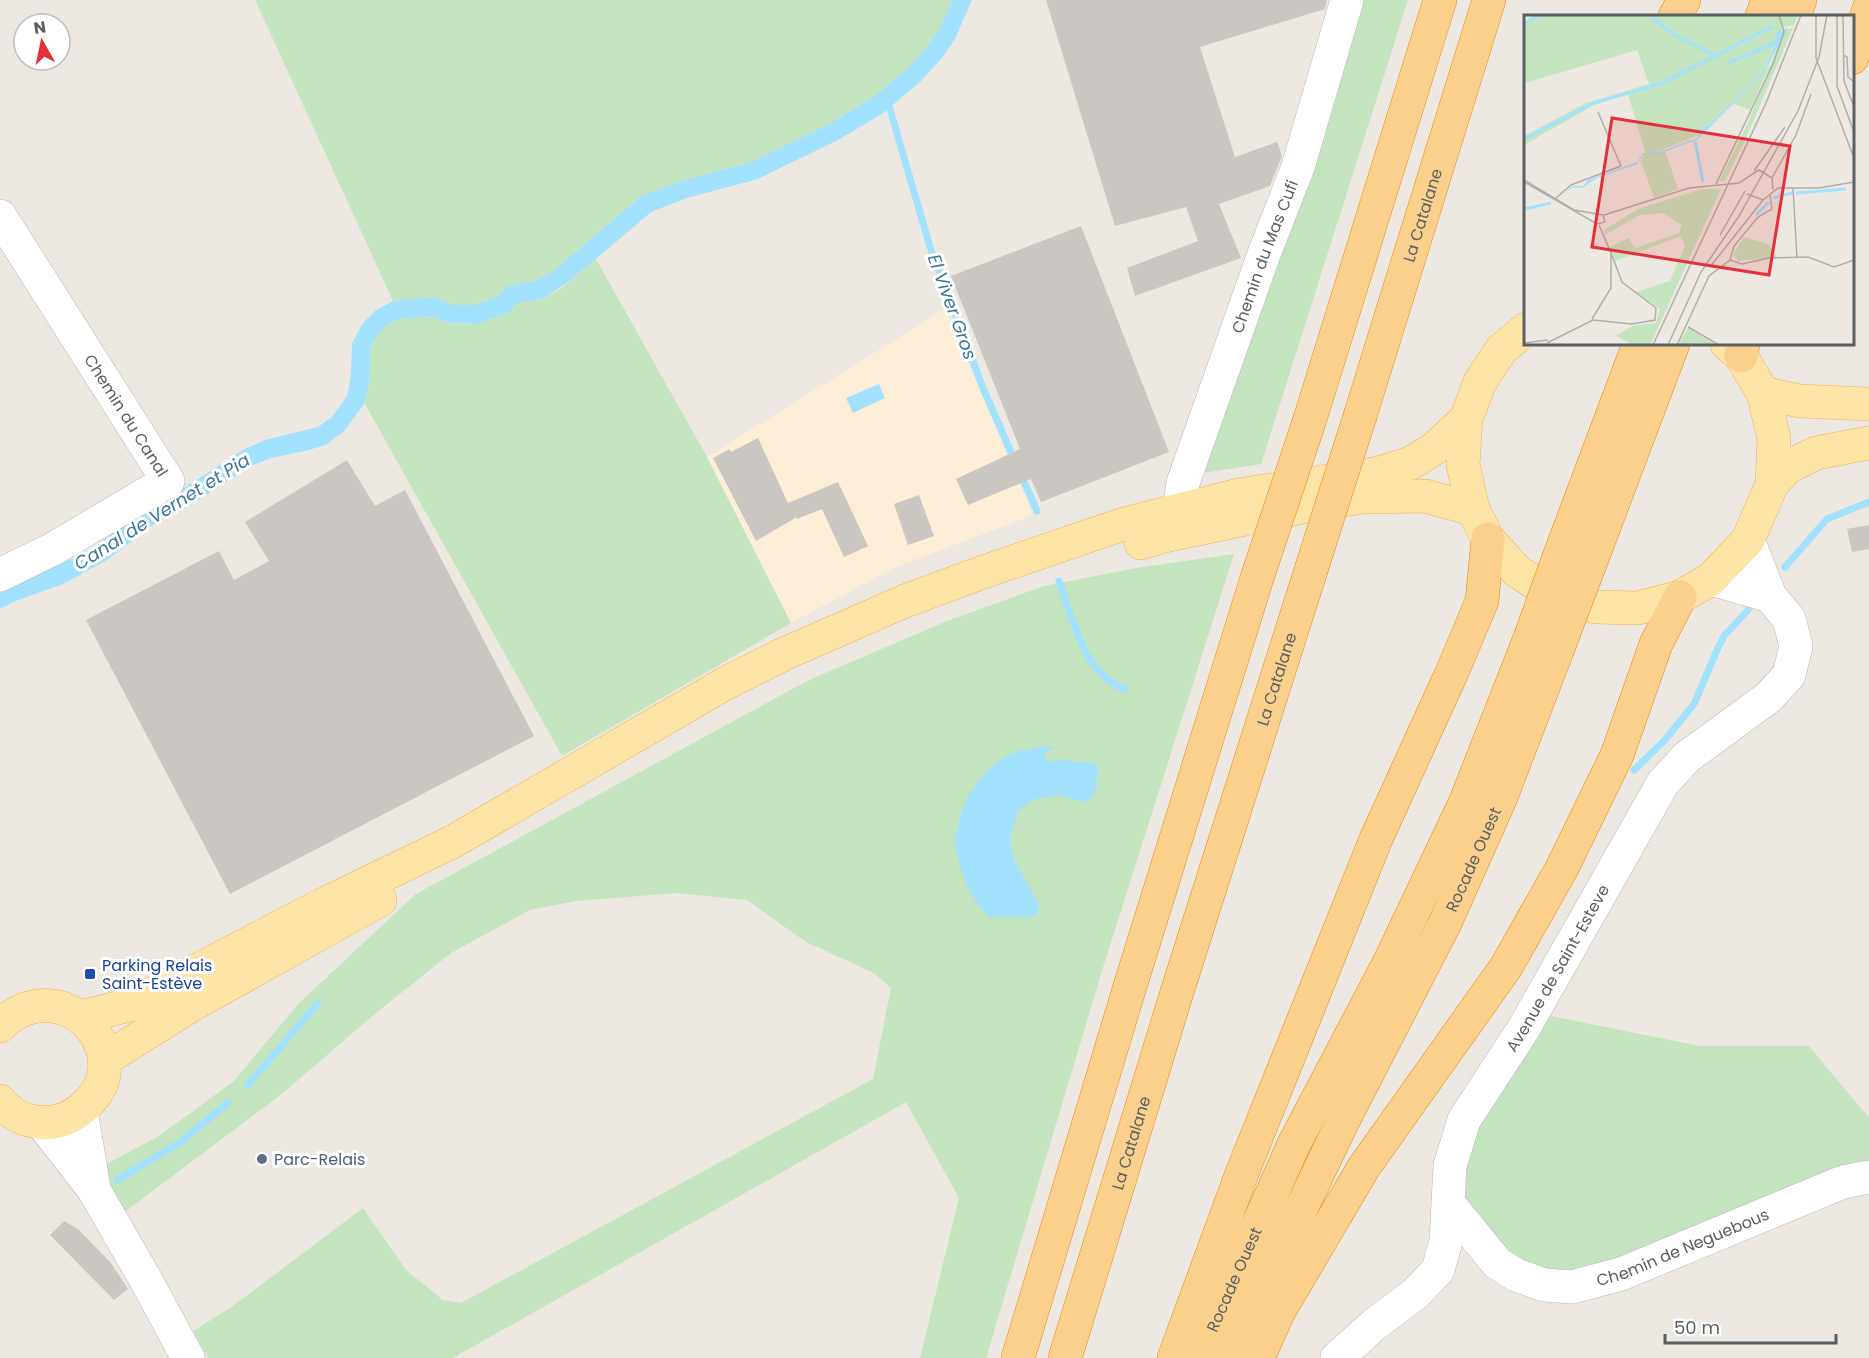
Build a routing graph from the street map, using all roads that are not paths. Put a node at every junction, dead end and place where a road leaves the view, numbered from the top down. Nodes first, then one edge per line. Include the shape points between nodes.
1 (1347, 0) edge
2 (1440, 0) edge
3 (1489, 0) edge
4 (1684, 0) edge
5 (1768, 0) edge
6 (1800, 0) edge
7 (1869, 9) edge
8 (1676, 15) edge
9 (1761, 15) edge
10 (1794, 15) edge
11 (1854, 52) edge
12 (0, 216) edge
13 (1524, 331) edge
14 (1639, 345) edge
15 (1737, 348) edge
16 (1671, 350) edge
17 (1763, 393) junction
18 (1869, 404) edge
19 (1466, 419) junction
20 (1869, 443) edge
21 (1772, 484) junction
22 (1473, 509) junction
23 (1179, 510) junction
24 (1488, 539) junction
25 (1748, 540) junction
26 (1574, 560) junction
27 (0, 575) edge
28 (1711, 579) junction
29 (1770, 596) junction
30 (1680, 597) junction
31 (1544, 644) junction
32 (80, 1017) junction
33 (0, 1026) edge
34 (104, 1060) junction
35 (0, 1101) edge
36 (81, 1111) junction
37 (42, 1123) junction
38 (1869, 1177) edge
39 (94, 1190) junction
40 (1449, 1204) junction
41 (1497, 1263) junction
42 (1438, 1270) junction
43 (188, 1358) edge
44 (1018, 1358) edge
45 (1065, 1358) edge
46 (1174, 1358) edge
47 (1199, 1358) edge
48 (1232, 1358) edge
49 (1258, 1358) edge
50 (1337, 1358) edge

1 - 23 street, Chemin du Mas Cufi via 1298,167 1183,483
2 - 44 highway, bridge via 1134,972
3 - 45 highway, La Catalane, bridge
4 - 8 highway
5 - 9 highway
6 - 10 highway
7 - 11 highway
12 - 27 street, Chemin du Canal via 168,481 53,549
13 - 19 main road via 1502,350 1479,382
14 - 26 highway, Rocade Ouest
15 - 17 main road
16 - 26 highway, Rocade Ouest
17 - 18 main road via 1799,401
17 - 21 main road via 1774,438
19 - 22 main road via 1463,465
19 - 23 main road via 1435,448 1390,470 1239,495
20 - 21 main road via 1816,453 1788,467
21 - 25 main road
22 - 24 main road
22 - 34 main road via 1425,496 1362,497 1312,505 1164,536 941,606 802,666 579,786 190,1006
23 - 32 main road via 1124,524 986,571 905,601 784,654 726,683 454,841 130,1005
24 - 30 main road via 1517,571 1553,595 1595,607 1638,608
24 - 46 highway via 1482,602 1376,839 1242,1173
25 - 28 main road
25 - 29 street, Avenue de Saint-Esteve
26 - 31 highway, Rocade Ouest, bridge
28 - 29 street
28 - 30 main road
29 - 40 street, Avenue de Saint-Esteve via 1789,619 1796,646 1789,675 1769,698 1687,757 1663,783 1524,1028 1464,1120 1450,1166
30 - 49 highway via 1656,644 1617,755 1562,868 1506,967 1364,1167 1279,1311
31 - 47 highway, Rocade Ouest via 1389,963 1293,1146
31 - 48 highway, Rocade Ouest via 1501,796 1445,923 1342,1123
32 - 33 main road via 53,1006 35,1006 21,1010
32 - 34 main road via 92,1029
34 - 36 main road via 99,1087
35 - 37 main road via 23,1119
36 - 37 main road via 62,1120
36 - 39 street
37 - 39 street
38 - 41 street, Chemin de Neguebous via 1843,1182 1621,1274 1572,1287 1544,1284 1516,1275
39 - 43 street
40 - 41 street
40 - 42 street, Avenue de Saint-Esteve via 1446,1241
41 - 42 street via 1473,1262
42 - 50 street, Avenue de Saint-Esteve

